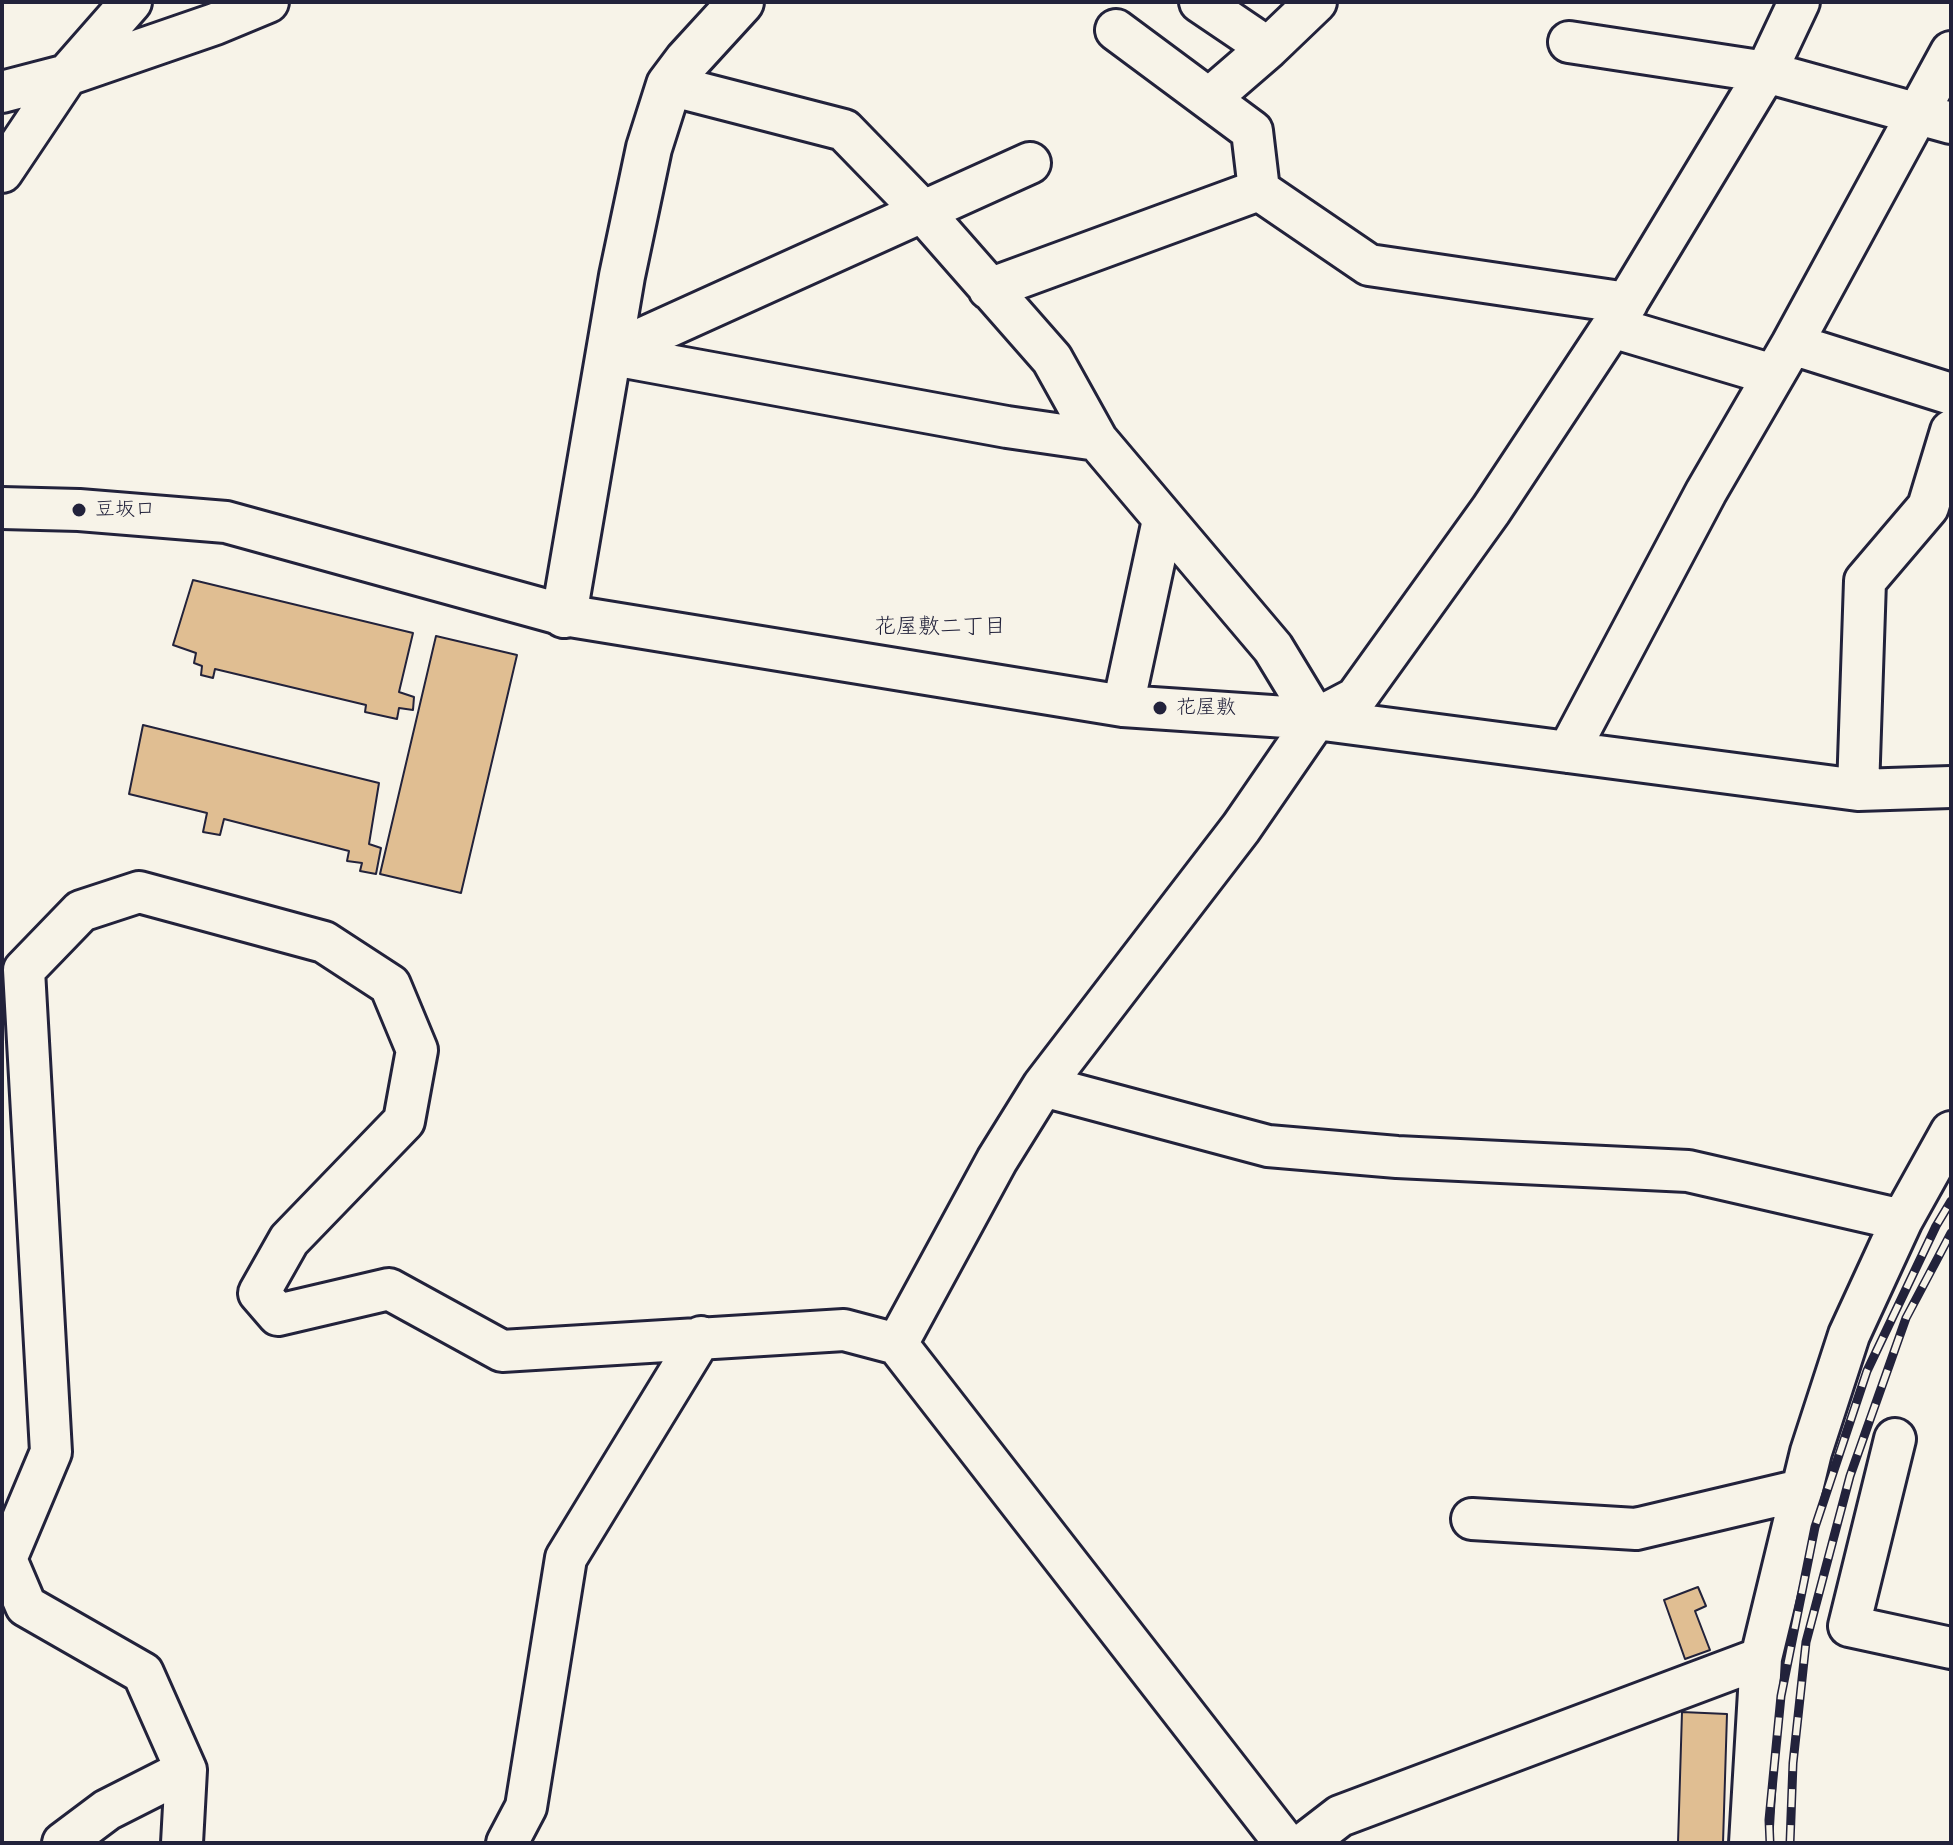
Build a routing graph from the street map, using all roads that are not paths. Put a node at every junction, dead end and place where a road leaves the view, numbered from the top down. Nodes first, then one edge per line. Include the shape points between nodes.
1 (131, 2) edge
2 (268, 2) edge
3 (741, 2) edge
4 (1200, 2) edge
5 (1316, 2) edge
6 (1799, 2) edge
7 (1116, 30) dead end
8 (1569, 42) dead end
9 (1268, 48) junction
10 (1951, 52) edge
11 (1766, 72) junction
12 (67, 75) junction
13 (669, 85) junction
14 (2, 92) edge
15 (1209, 99) junction
16 (1935, 119) edge
17 (1030, 163) dead end
18 (2, 172) edge
19 (1259, 190) junction
20 (923, 212) junction
21 (989, 289) junction
22 (1619, 315) junction
23 (608, 354) junction
24 (1783, 360) junction
25 (1951, 394) edge
26 (1951, 431) edge
27 (1097, 440) junction
28 (3, 510) edge
29 (1163, 520) junction
30 (564, 615) junction
31 (1123, 706) junction
32 (1316, 719) junction
33 (1568, 752) junction
34 (1951, 787) edge
35 (1858, 790) junction
36 (1043, 1086) junction
37 (1951, 1132) edge
38 (1902, 1220) junction
39 (701, 1337) junction
40 (897, 1344) junction
41 (1895, 1439) dead end
42 (1801, 1490) junction
43 (1472, 1519) dead end
44 (1951, 1648) edge
45 (1761, 1658) junction
46 (186, 1770) junction
47 (63, 1843) edge
48 (182, 1843) edge
49 (507, 1843) edge
50 (1285, 1843) edge
51 (1305, 1843) edge
52 (1750, 1843) edge

1 - 12 street
2 - 12 street
3 - 13 street
4 - 9 street
5 - 9 street
6 - 11 street
7 - 15 street
8 - 11 street
9 - 15 street
10 - 16 street
11 - 16 street
11 - 22 street
12 - 14 street
12 - 18 street
13 - 20 street via 844,130
13 - 23 street via 649,148
15 - 19 street via 1252,131
16 - 24 street
17 - 20 street
19 - 21 street
19 - 22 street via 1369,265
20 - 21 street
20 - 23 street
21 - 27 street via 1052,359
22 - 24 street
22 - 32 street via 1491,510 1356,698
23 - 27 street
23 - 30 street
24 - 25 street
24 - 33 street via 1706,492
26 - 35 street via 1928,507 1865,581
27 - 29 street
28 - 30 street via 79,510 226,522
29 - 31 street
29 - 32 street via 1273,648
30 - 31 street
31 - 32 street
32 - 33 street
32 - 36 street via 1241,828
33 - 35 street
34 - 35 street
36 - 38 street via 1268,1146 1688,1171
36 - 40 street
37 - 38 street
38 - 42 street via 1849,1335
39 - 40 street via 844,1330
39 - 46 street via 502,1351 389,1289 278,1315 259,1293 289,1240 404,1121 417,1050 390,985 324,942 139,892 81,911 24,970 51,1452 6,1559 26,1606 143,1673
39 - 49 street via 566,1558 526,1807
40 - 50 street
41 - 44 street via 1849,1626
42 - 43 street via 1636,1529
42 - 45 street
45 - 51 street via 1340,1816
45 - 52 street
46 - 47 street via 107,1810
46 - 48 street

